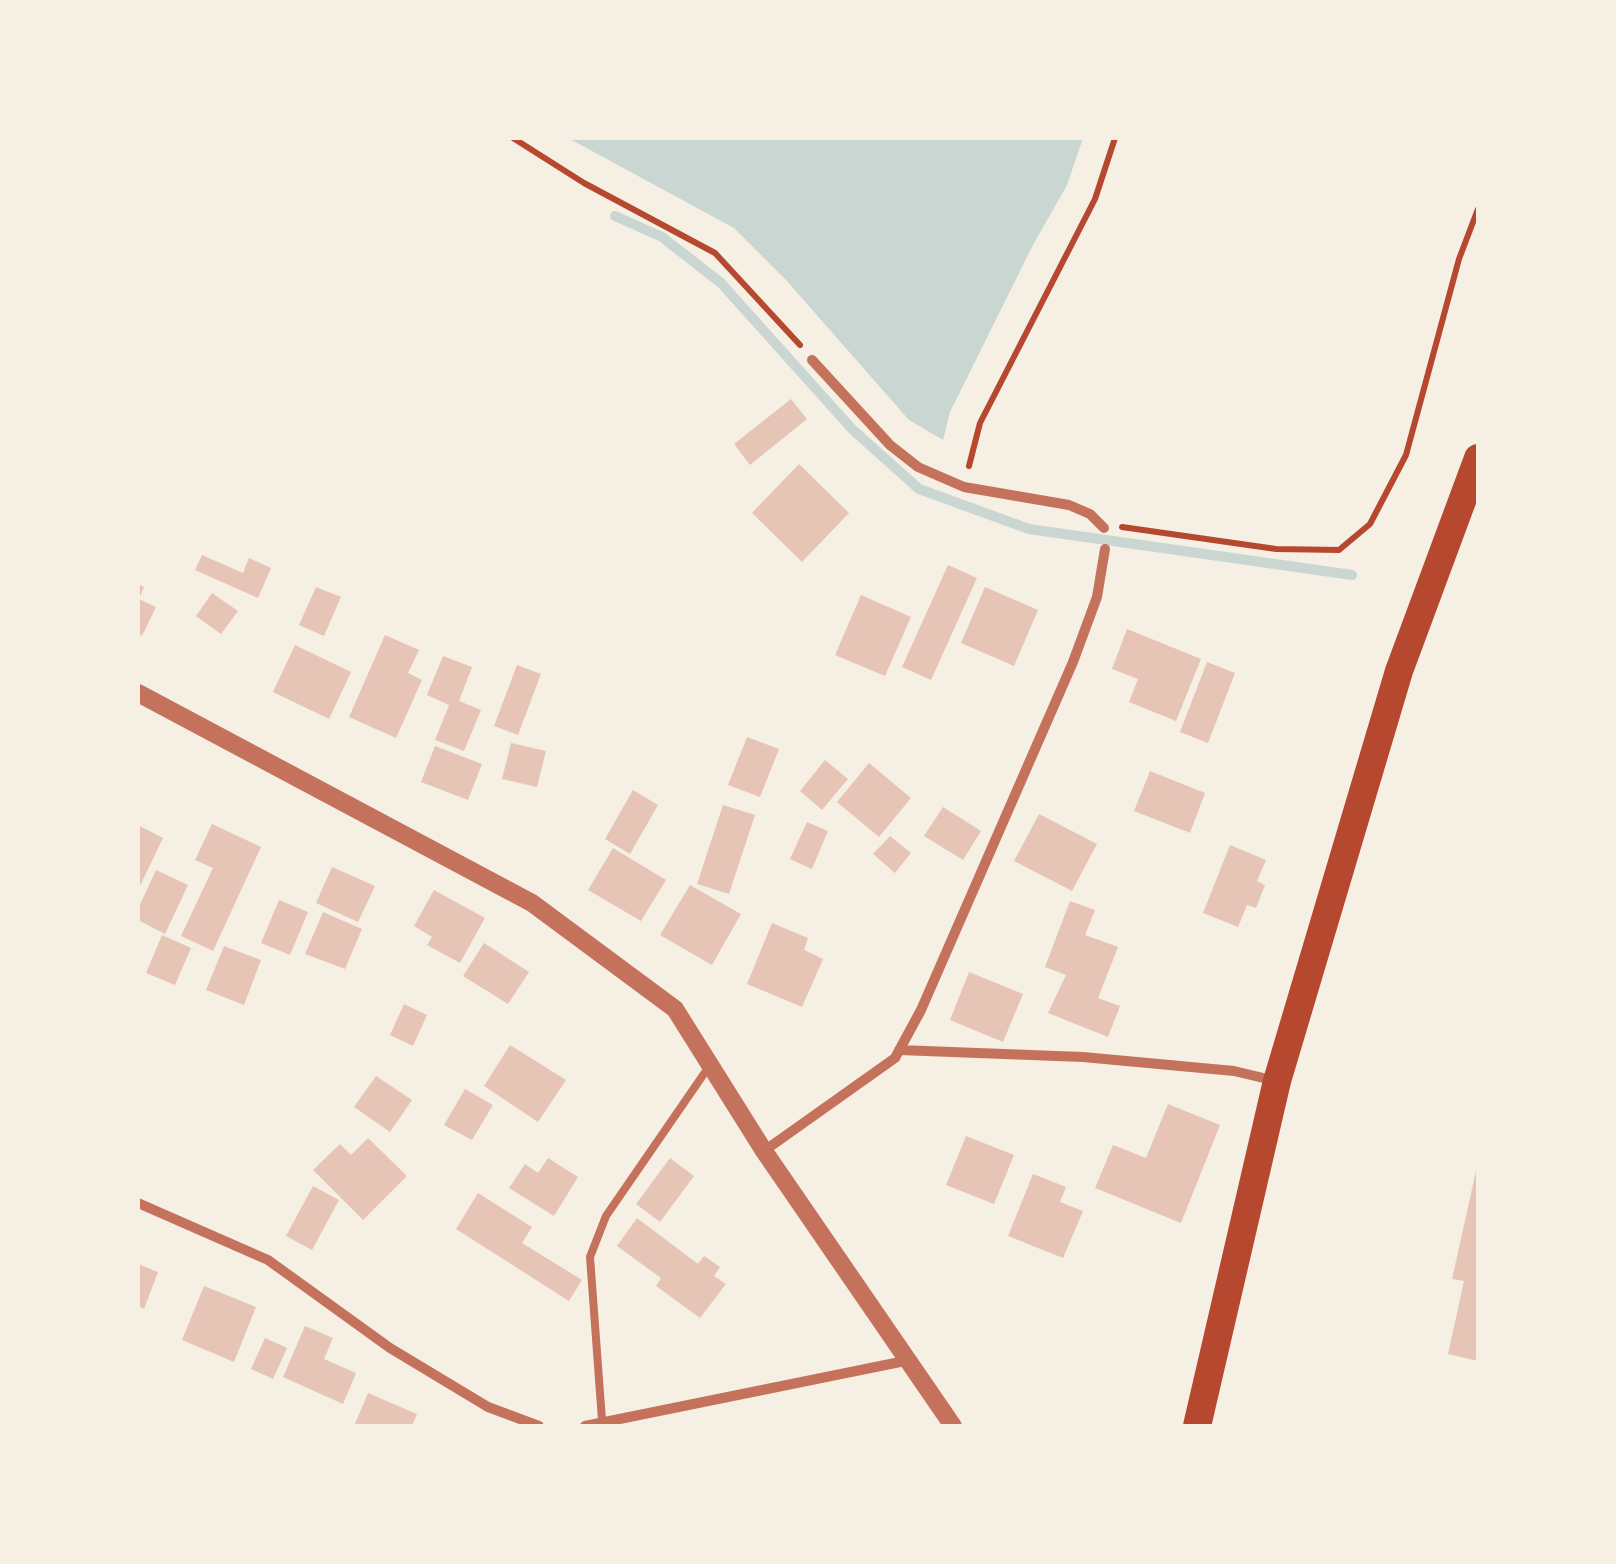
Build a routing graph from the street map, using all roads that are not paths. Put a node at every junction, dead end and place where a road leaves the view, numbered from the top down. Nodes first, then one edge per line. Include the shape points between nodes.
1 (812, 360) road end
2 (1478, 458) edge
3 (1103, 525) joint
4 (1105, 549) joint
5 (138, 694) edge
6 (899, 1050) junction
7 (710, 1065) junction
8 (1277, 1082) junction
9 (764, 1151) junction
10 (138, 1203) edge
11 (905, 1360) junction
12 (602, 1420) junction
13 (539, 1426) edge
14 (585, 1426) edge
15 (953, 1426) edge
16 (1197, 1426) edge

1 - 3 street via 918,467 964,487 1069,505
2 - 8 highway via 1399,671
3 - 4 lane
4 - 6 street via 1073,662
5 - 7 street via 532,903 675,1009
6 - 8 street via 1083,1057
6 - 9 street
7 - 9 street
7 - 12 lane via 606,1216 590,1257
8 - 16 highway
9 - 11 street
10 - 13 street via 268,1260 390,1348 488,1406
11 - 12 street
11 - 15 street
12 - 14 street

